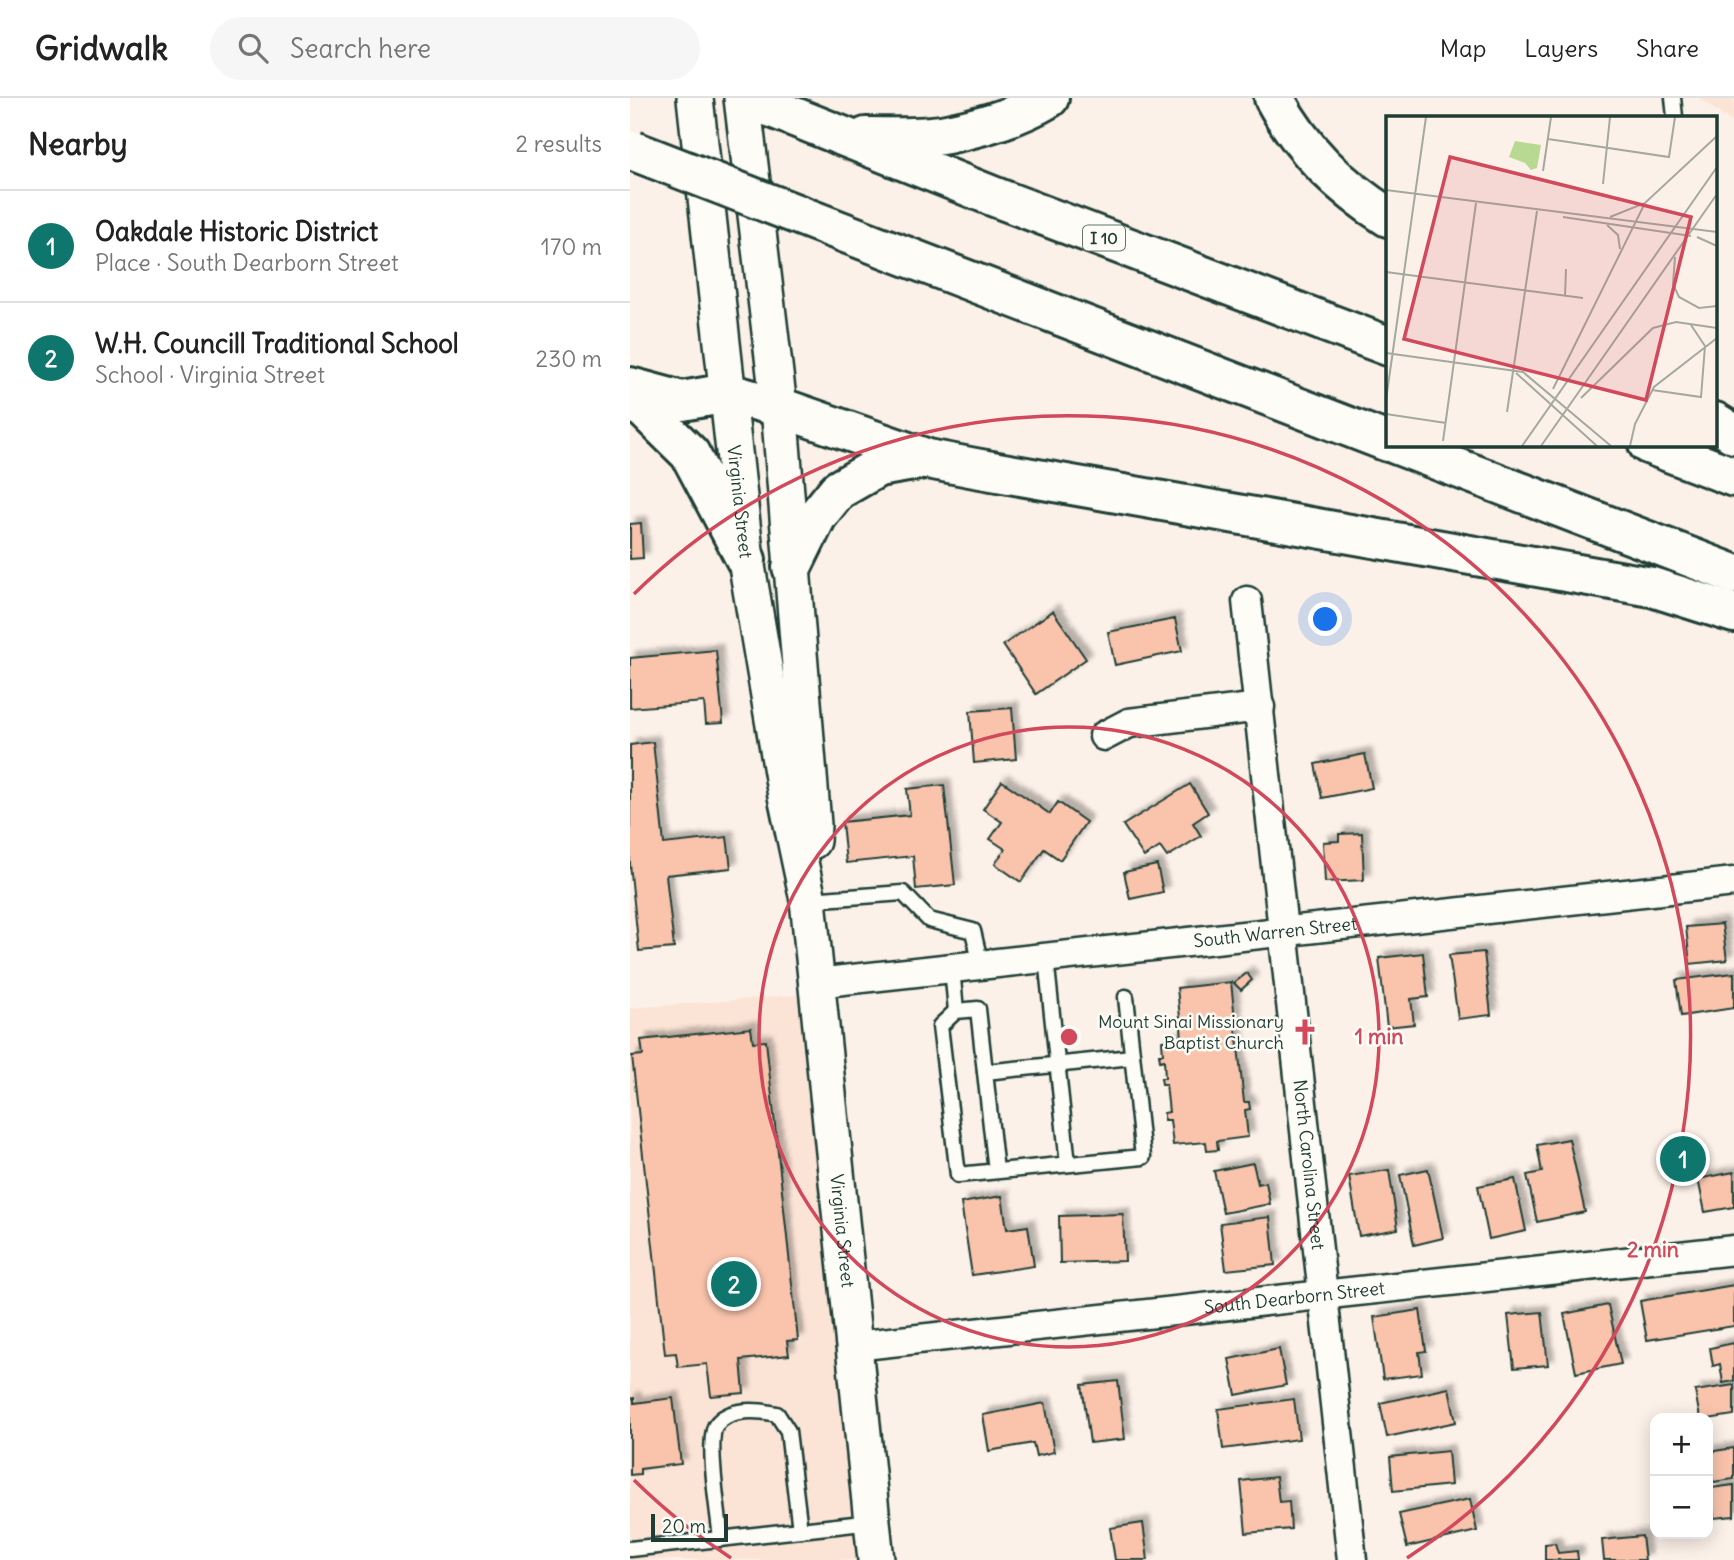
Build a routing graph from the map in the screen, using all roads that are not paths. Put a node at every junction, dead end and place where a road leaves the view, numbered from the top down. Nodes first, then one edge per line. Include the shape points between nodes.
1 (695, 98) edge
2 (744, 98) edge
3 (1049, 98) edge
4 (1273, 98) edge
5 (1673, 98) edge
6 (1675, 116) edge
7 (836, 133) junction
8 (632, 150) edge
9 (1386, 216) edge
10 (1386, 344) edge
11 (630, 387) edge
12 (728, 393) junction
13 (630, 395) edge
14 (779, 407) junction
15 (1716, 423) edge
16 (1734, 434) edge
17 (1386, 441) edge
18 (1400, 446) edge
19 (1653, 446) edge
20 (928, 459) junction
21 (1734, 477) edge
22 (746, 560) junction
23 (792, 567) junction
24 (1734, 574) edge
25 (1247, 601) dead end
26 (1734, 613) edge
27 (1260, 708) junction
28 (1104, 736) dead end
29 (1734, 882) edge
30 (808, 900) junction
31 (1285, 931) junction
32 (1046, 958) junction
33 (981, 965) junction
34 (952, 968) junction
35 (816, 983) junction
36 (1126, 997) dead end
37 (956, 1011) junction
38 (1132, 1057) junction
39 (1057, 1064) junction
40 (985, 1072) junction
41 (1068, 1164) junction
42 (996, 1171) junction
43 (1734, 1250) edge
44 (1325, 1295) junction
45 (855, 1346) junction
46 (872, 1522) junction
47 (800, 1530) junction
48 (721, 1539) junction
49 (630, 1549) edge
50 (876, 1560) edge
51 (1352, 1560) edge

1 - 12 street, Virginia Street
2 - 7 highway, I 10
2 - 14 street, Virginia Street
3 - 7 highway via 994,122 945,135
4 - 9 highway via 1316,160
5 - 6 lane
7 - 10 highway, I 10
8 - 17 highway, bridge
11 - 12 highway via 682,401
12 - 14 highway
12 - 22 street, Virginia Street
13 - 22 highway via 690,454
14 - 20 highway
14 - 23 street, Virginia Street
15 - 16 highway
18 - 24 highway
19 - 21 highway
20 - 23 highway via 878,467 838,490 817,516
20 - 26 highway via 1652,587
22 - 30 street, Virginia Street
23 - 30 street, Virginia Street via 813,825
25 - 27 street, North Carolina Street
27 - 28 street via 1129,723
27 - 31 street, North Carolina Street
29 - 31 street, South Warren Street
30 - 33 lane via 903,893 929,920 973,931
30 - 35 street, Virginia Street
31 - 32 street, South Warren Street
31 - 44 street, North Carolina Street
32 - 33 street, South Warren Street
32 - 39 lane
33 - 34 street, South Warren Street
34 - 35 street, South Warren Street
34 - 37 lane
35 - 45 street, Virginia Street
36 - 38 lane
37 - 40 lane via 978,1009
37 - 42 lane via 940,1026 958,1175
38 - 39 lane
38 - 41 lane via 1143,1157
39 - 40 lane
39 - 41 lane
40 - 42 lane
41 - 42 lane
43 - 44 street, South Dearborn Street
44 - 45 street, South Dearborn Street
44 - 51 street, North Carolina Street
45 - 46 street, Virginia Street
46 - 47 lane
46 - 50 street, Virginia Street
47 - 48 lane
47 - 48 lane via 788,1431 778,1414 728,1414 715,1426 712,1443
48 - 49 lane

